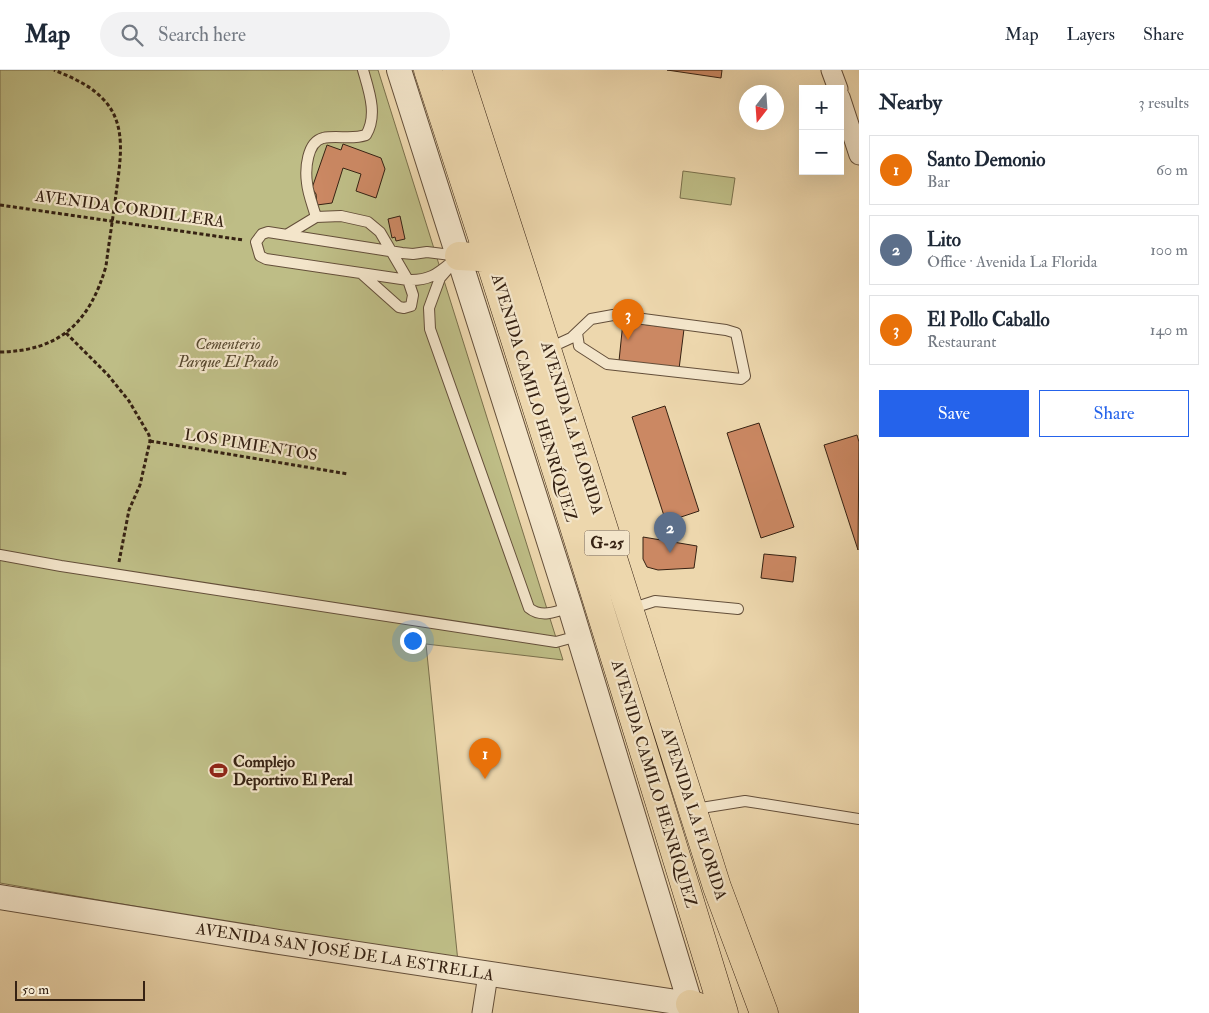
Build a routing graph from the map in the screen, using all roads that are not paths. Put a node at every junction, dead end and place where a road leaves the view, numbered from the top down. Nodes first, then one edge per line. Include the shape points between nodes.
1 (363, 70) edge
2 (399, 70) edge
3 (428, 70) edge
4 (457, 70) edge
5 (832, 70) edge
6 (837, 85) edge
7 (844, 109) edge
8 (859, 155) edge
9 (316, 217) junction
10 (288, 234) junction
11 (392, 250) junction
12 (459, 256) junction
13 (489, 257) junction
14 (362, 274) junction
15 (408, 280) junction
16 (527, 286) junction
17 (577, 333) junction
18 (547, 350) junction
19 (0, 555) edge
20 (570, 607) junction
21 (629, 609) junction
22 (738, 609) dead end
23 (578, 636) junction
24 (692, 809) junction
25 (859, 819) edge
26 (0, 897) edge
27 (488, 975) junction
28 (692, 1009) edge
29 (482, 1013) edge
30 (716, 1013) edge
31 (724, 1013) edge
32 (764, 1013) edge

1 - 9 lane via 372,100 370,129 366,135 325,138 312,145 307,182
2 - 12 street, AVENIDA CAMILO HENRÍQUEZ
3 - 13 main road, AVENIDA CAMILO HENRÍQUEZ / G-25
4 - 16 main road, AVENIDA LA FLORIDA / G-25
5 - 6 street
7 - 8 street
9 - 10 lane
9 - 11 lane via 341,216 368,222 380,232
10 - 11 lane
10 - 14 lane via 262,234 256,242 260,256
11 - 12 lane
11 - 15 lane
12 - 13 main road
12 - 15 lane via 431,278
12 - 20 street, AVENIDA CAMILO HENRÍQUEZ
12 - 20 lane via 440,278 429,308 430,329 528,608 542,614
13 - 16 main road via 506,260
13 - 31 main road, AVENIDA CAMILO HENRÍQUEZ / G-25
14 - 15 lane
14 - 15 lane via 404,308 411,306 413,295
16 - 18 main road, AVENIDA LA FLORIDA / G-25
17 - 17 lane via 591,319 613,315 726,330 736,333 745,376 741,379 607,364 579,346
17 - 18 lane
18 - 21 main road, AVENIDA LA FLORIDA / G-25
19 - 23 lane via 556,642
20 - 23 street, AVENIDA CAMILO HENRÍQUEZ
21 - 22 lane via 655,600
21 - 24 main road, AVENIDA LA FLORIDA / G-25
23 - 28 street, AVENIDA CAMILO HENRÍQUEZ
24 - 25 lane via 745,801
24 - 32 main road, AVENIDA LA FLORIDA / G-25 via 730,926
26 - 27 street, AVENIDA SAN JOSÉ DE LA ESTRELLA
27 - 28 street, AVENIDA SAN JOSÉ DE LA ESTRELLA
27 - 29 street
28 - 30 main road

